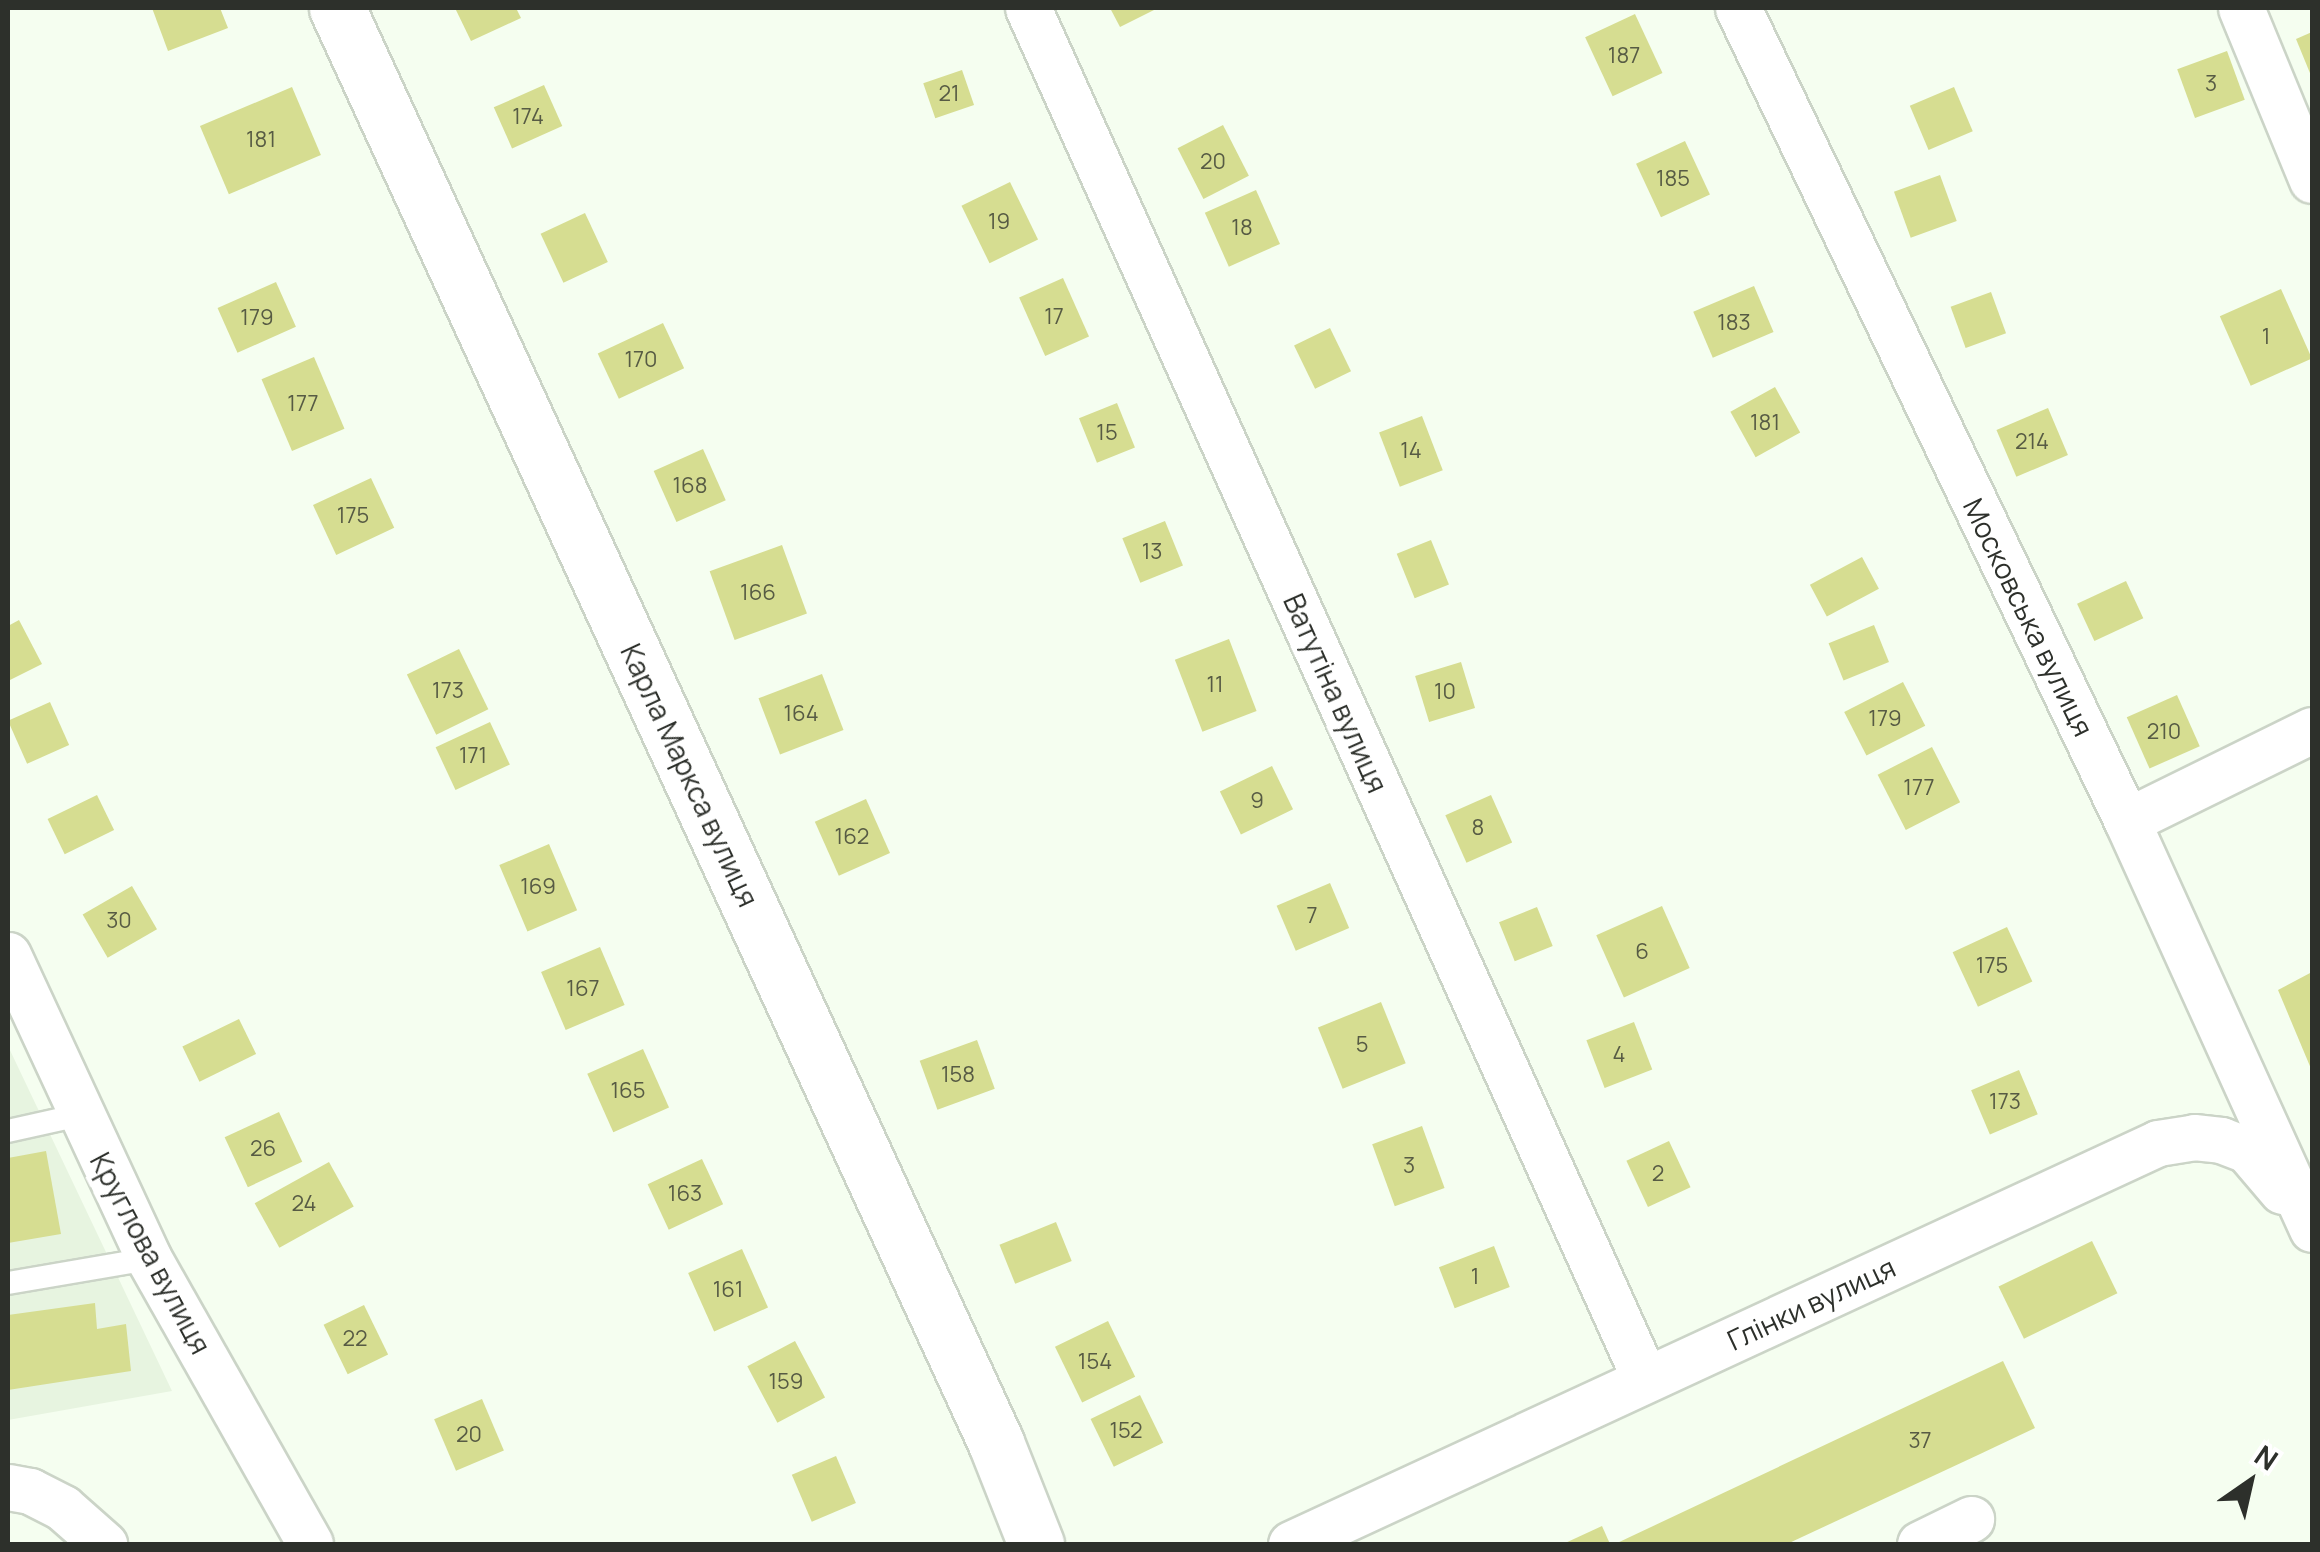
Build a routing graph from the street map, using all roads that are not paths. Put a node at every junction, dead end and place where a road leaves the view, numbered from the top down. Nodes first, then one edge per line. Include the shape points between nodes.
1 (337, 8) edge
2 (1028, 8) edge
3 (1738, 8) edge
4 (2241, 8) edge
5 (2312, 180) edge
6 (2312, 730) edge
7 (2127, 820) junction
8 (12, 975) edge
9 (80, 1115) junction
10 (8, 1131) edge
11 (2312, 1227) edge
12 (148, 1259) junction
13 (8, 1283) edge
14 (1645, 1379) junction
15 (8, 1487) edge
16 (1971, 1519) dead end
17 (104, 1544) edge
18 (310, 1544) edge
19 (1036, 1544) edge
20 (1291, 1544) edge
21 (1920, 1544) edge

1 - 19 street, Карла Маркса вулиця
2 - 14 street, Ватутіна вулиця
3 - 7 street, Московська вулиця
4 - 5 street
6 - 7 street
7 - 11 street, Московська вулиця
8 - 9 street, Круглова вулиця
9 - 10 lane
9 - 12 street, Круглова вулиця
11 - 14 street, Глінки вулиця via 2246,1150 2194,1137 2158,1143
12 - 13 lane
12 - 18 street, Круглова вулиця
14 - 20 street, Глінки вулиця
15 - 17 street via 63,1508
16 - 21 street

